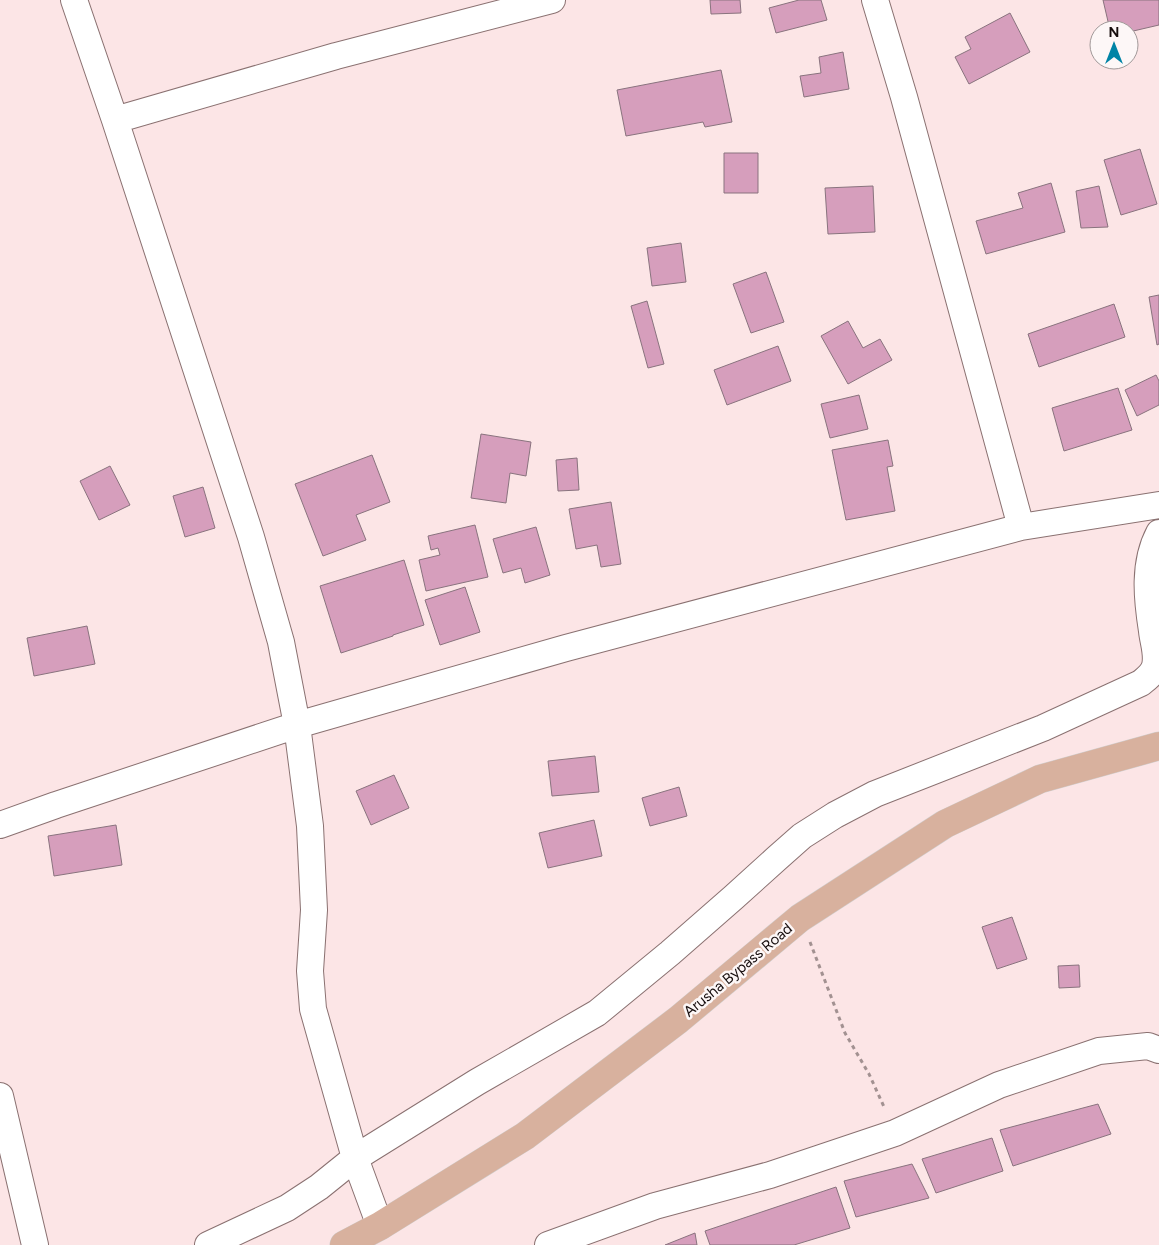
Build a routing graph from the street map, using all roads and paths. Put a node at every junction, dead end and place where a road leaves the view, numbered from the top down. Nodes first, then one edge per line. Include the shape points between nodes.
1 (74, 0) edge
2 (552, 0) edge
3 (875, 0) edge
4 (115, 120) junction
5 (1159, 505) edge
6 (1021, 528) junction
7 (1159, 533) edge
8 (297, 726) junction
9 (1159, 746) edge
10 (0, 825) edge
11 (800, 918) junction
12 (1159, 1050) edge
13 (0, 1096) edge
14 (895, 1133) junction
15 (355, 1158) junction
16 (380, 1226) junction
17 (35, 1245) edge
18 (208, 1245) edge
19 (344, 1245) edge
20 (548, 1245) edge

1 - 4 street
2 - 4 street via 336,56
3 - 6 street
4 - 8 street via 251,537 281,642
5 - 6 street
6 - 8 street via 566,648
7 - 15 street via 1148,564 1148,606 1156,651 1155,665 1152,674 1141,683 1043,728 875,794 835,815 802,836 670,953 597,1012
8 - 10 street
8 - 15 street via 310,826 314,910 310,971 313,1009
9 - 11 main road, Arusha Bypass Road via 1040,779 946,824
11 - 14 path via 845,1033 869,1074
11 - 16 main road, Arusha Bypass Road via 678,1020 525,1136
12 - 14 street via 1148,1046 1099,1050 999,1085
13 - 17 street
14 - 20 street via 770,1175 655,1206
15 - 16 street
15 - 18 street via 319,1188 287,1208
16 - 19 main road, Arusha Bypass Road

